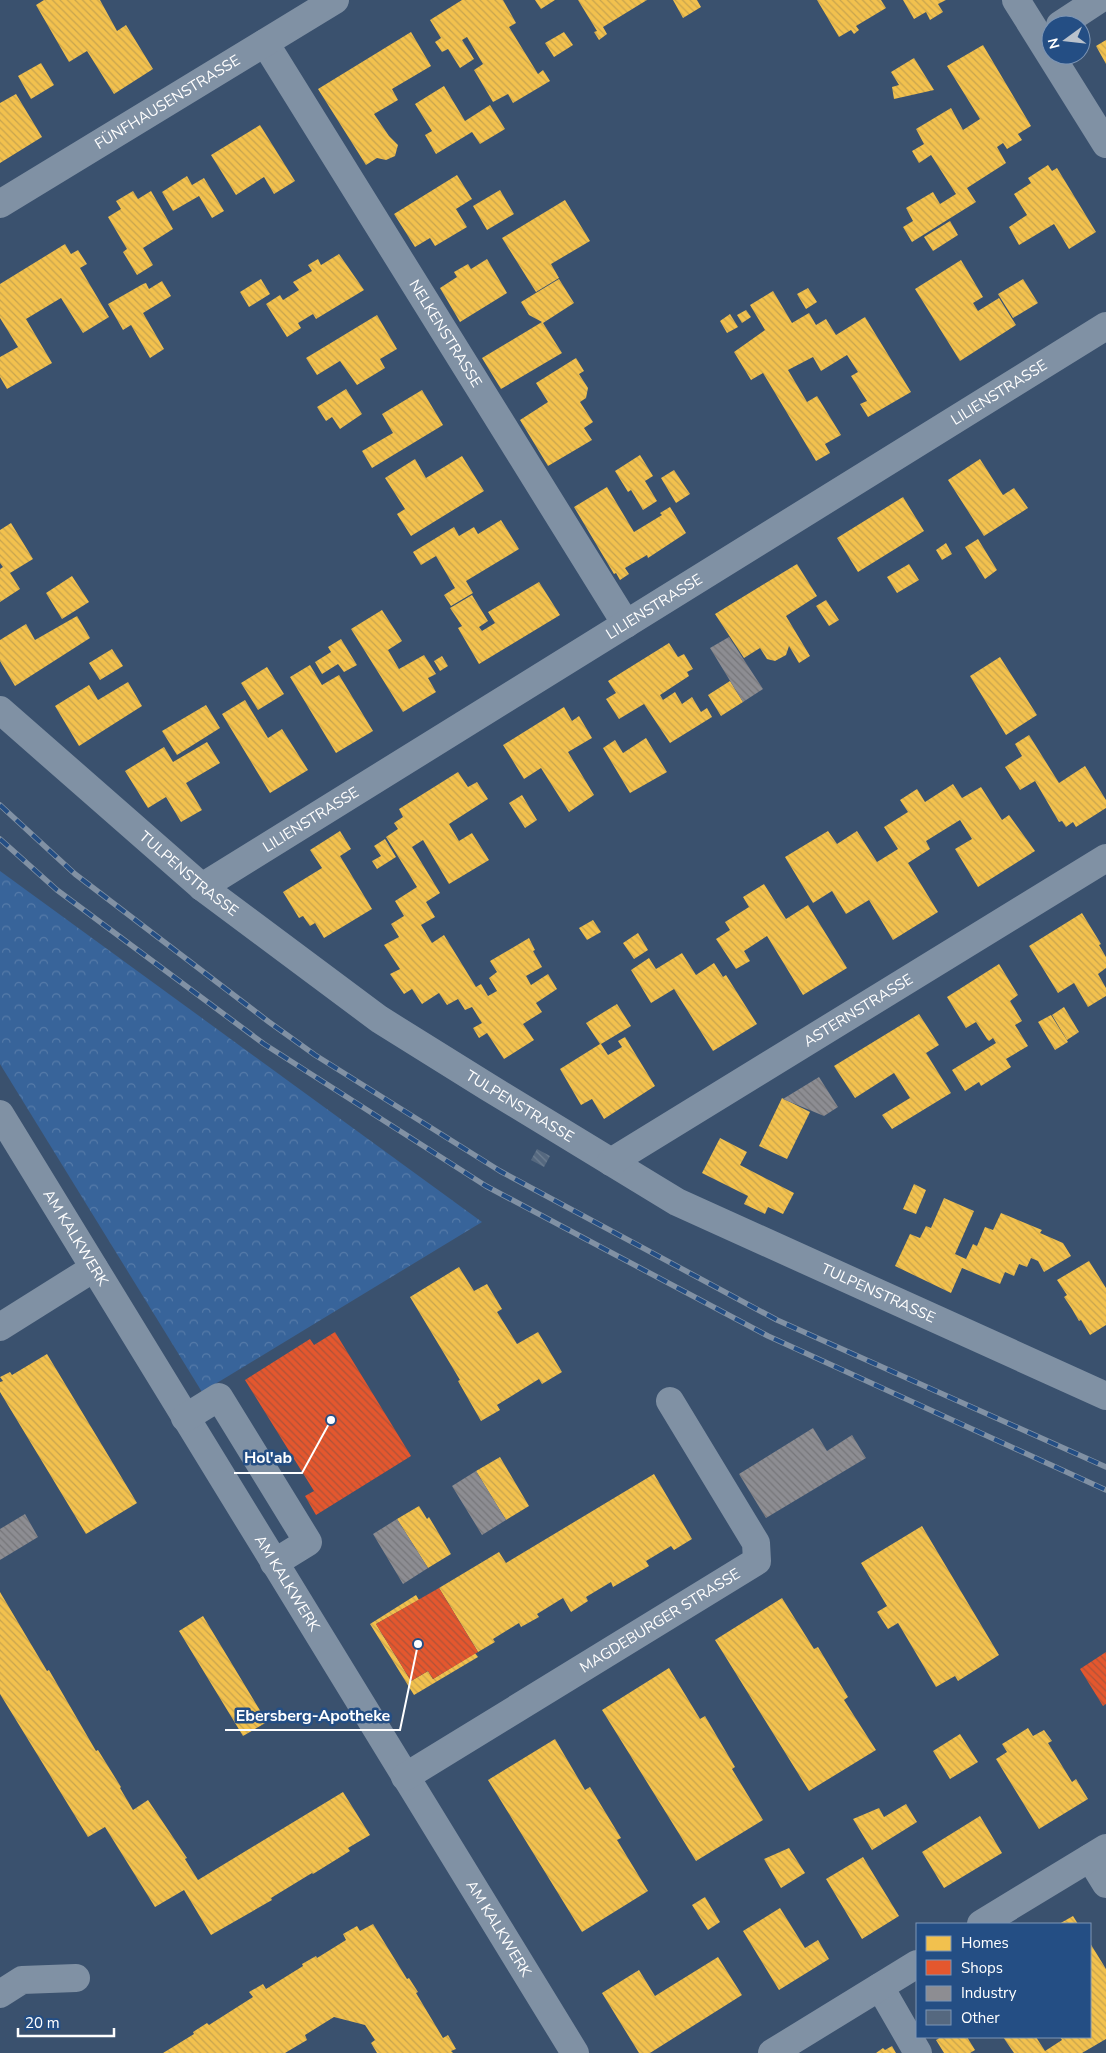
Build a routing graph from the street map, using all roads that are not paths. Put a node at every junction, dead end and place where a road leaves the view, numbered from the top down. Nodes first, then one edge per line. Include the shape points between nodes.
1 (335, 0) edge
2 (1016, 0) edge
3 (1098, 0) edge
4 (1075, 15) edge
5 (1041, 23) edge
6 (265, 43) junction
7 (1067, 65) edge
8 (1106, 144) edge
9 (0, 204) edge
10 (1106, 326) edge
11 (626, 624) junction
12 (0, 710) edge
13 (1106, 858) edge
14 (202, 888) junction
15 (0, 1114) edge
16 (611, 1162) junction
17 (94, 1268) junction
18 (0, 1327) edge
19 (1106, 1396) edge
20 (670, 1401) dead end
21 (185, 1418) junction
22 (274, 1563) junction
23 (405, 1777) junction
24 (1098, 1853) edge
25 (1106, 1884) edge
26 (983, 1923) edge
27 (916, 1965) edge
28 (76, 1978) dead end
29 (880, 1986) junction
30 (0, 1994) edge
31 (575, 2053) edge
32 (772, 2053) edge
33 (918, 2053) edge

1 - 6 street, FÜNFHAUSENSTRASSE
2 - 5 street
3 - 4 street
6 - 9 street, FÜNFHAUSENSTRASSE
6 - 11 street, NELKENSTRASSE
7 - 8 street
10 - 11 street, LILIENSTRASSE
11 - 14 street, LILIENSTRASSE
12 - 14 street, TULPENSTRASSE
13 - 16 street, ASTERNSTRASSE
14 - 16 street, TULPENSTRASSE via 379,1019
15 - 17 street, AM KALKWERK
16 - 19 street, TULPENSTRASSE via 676,1202
17 - 18 street
17 - 21 street, AM KALKWERK
20 - 23 street, MAGDEBURGER STRASSE via 756,1543 757,1561
21 - 22 street, AM KALKWERK
21 - 22 street via 219,1397 225,1406 308,1542
22 - 23 street, AM KALKWERK
23 - 31 street, AM KALKWERK
24 - 25 street
24 - 26 street
27 - 29 street
28 - 30 street via 22,1980
29 - 32 street
29 - 33 street

